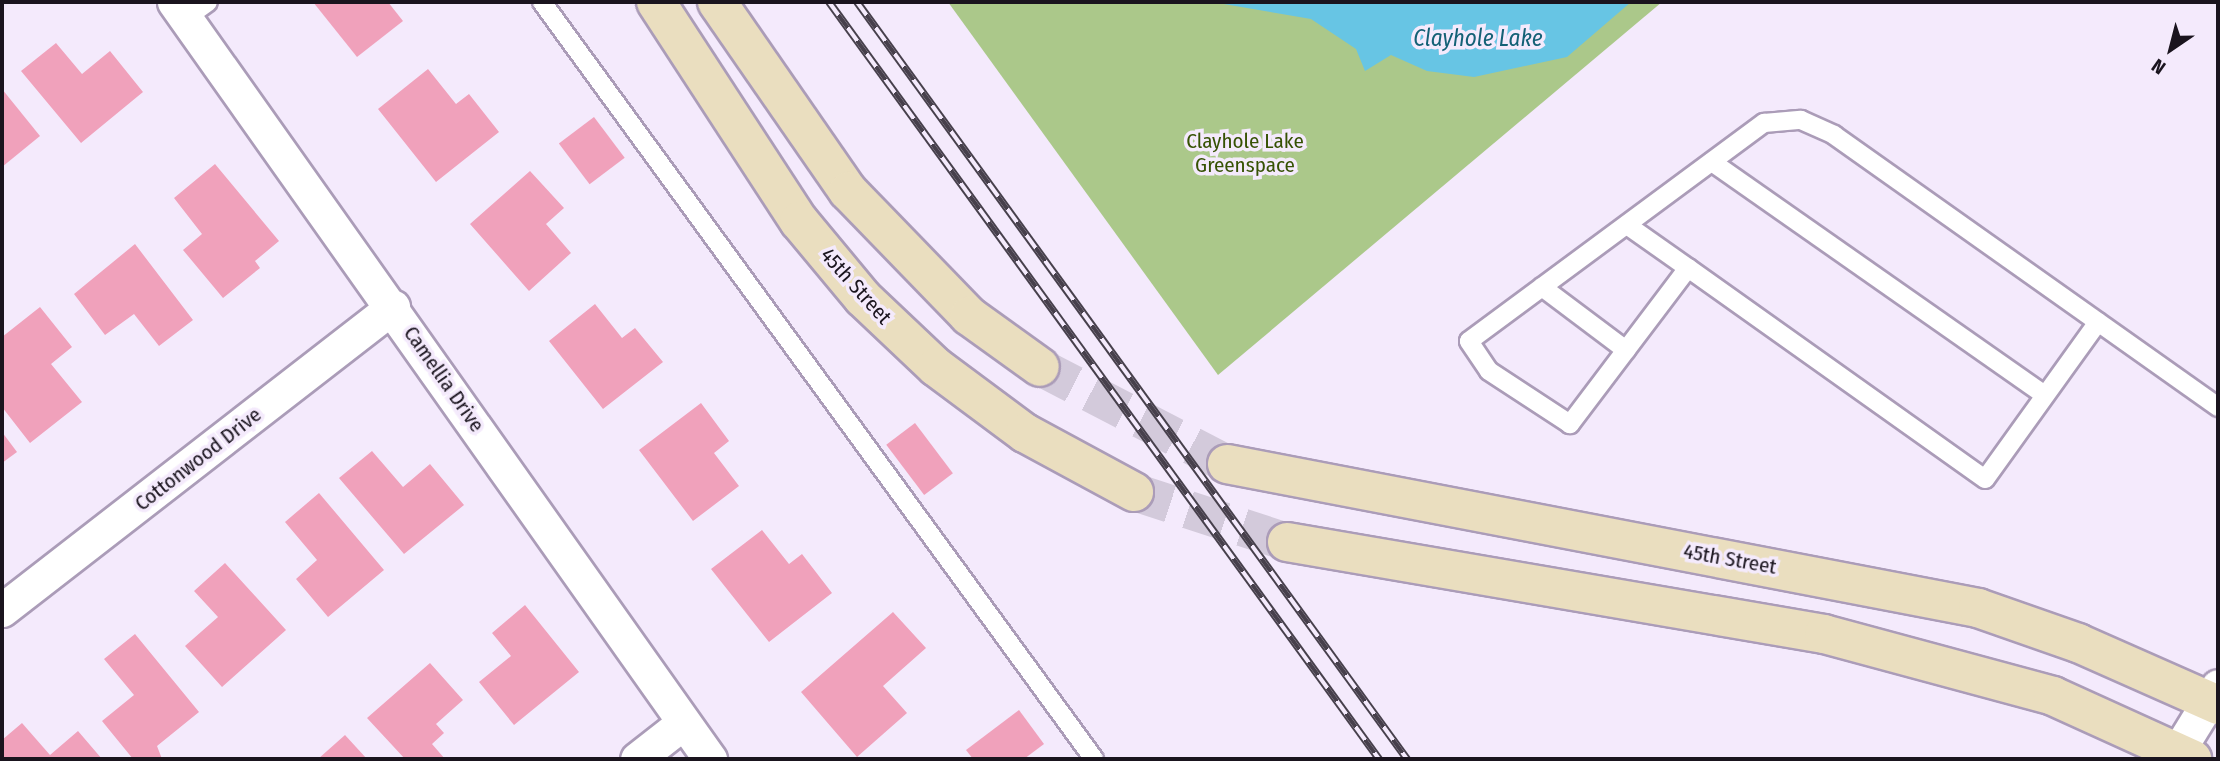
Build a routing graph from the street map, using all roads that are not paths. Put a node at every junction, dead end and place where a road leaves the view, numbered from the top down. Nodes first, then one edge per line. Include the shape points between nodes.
1 (542, 2) edge
2 (656, 2) edge
3 (717, 2) edge
4 (189, 7) edge
5 (1712, 162) junction
6 (1627, 225) junction
7 (1688, 268) junction
8 (1542, 287) junction
9 (393, 307) junction
10 (2098, 321) junction
11 (1626, 350) junction
12 (1040, 367) tunnel mouth
13 (2045, 395) junction
14 (2218, 407) edge
15 (1227, 464) tunnel mouth
16 (1134, 492) tunnel mouth
17 (1287, 542) tunnel mouth
18 (2, 611) edge
19 (2215, 697) edge
20 (683, 723) junction
21 (2185, 755) edge
22 (637, 759) edge
23 (710, 759) edge
24 (1094, 759) edge

1 - 24 lane
2 - 16 main road, 45th Street via 799,221 863,298 936,367 1025,433
3 - 12 main road via 857,200 969,316
4 - 9 street, Camellia Drive
5 - 6 lane
5 - 10 lane via 1764,123 1801,121 1834,135
5 - 13 lane
6 - 7 lane
6 - 8 lane
7 - 11 lane
7 - 13 lane via 1985,479
8 - 11 lane
8 - 11 lane via 1469,341 1489,371 1570,424
9 - 18 street, Cottonwood Drive
9 - 20 street, Camellia Drive
10 - 13 lane
10 - 14 lane
15 - 19 main road, 45th Street via 1978,608
17 - 21 main road via 1824,634 2053,696
19 - 21 street
20 - 22 street
20 - 23 street, Camellia Drive

